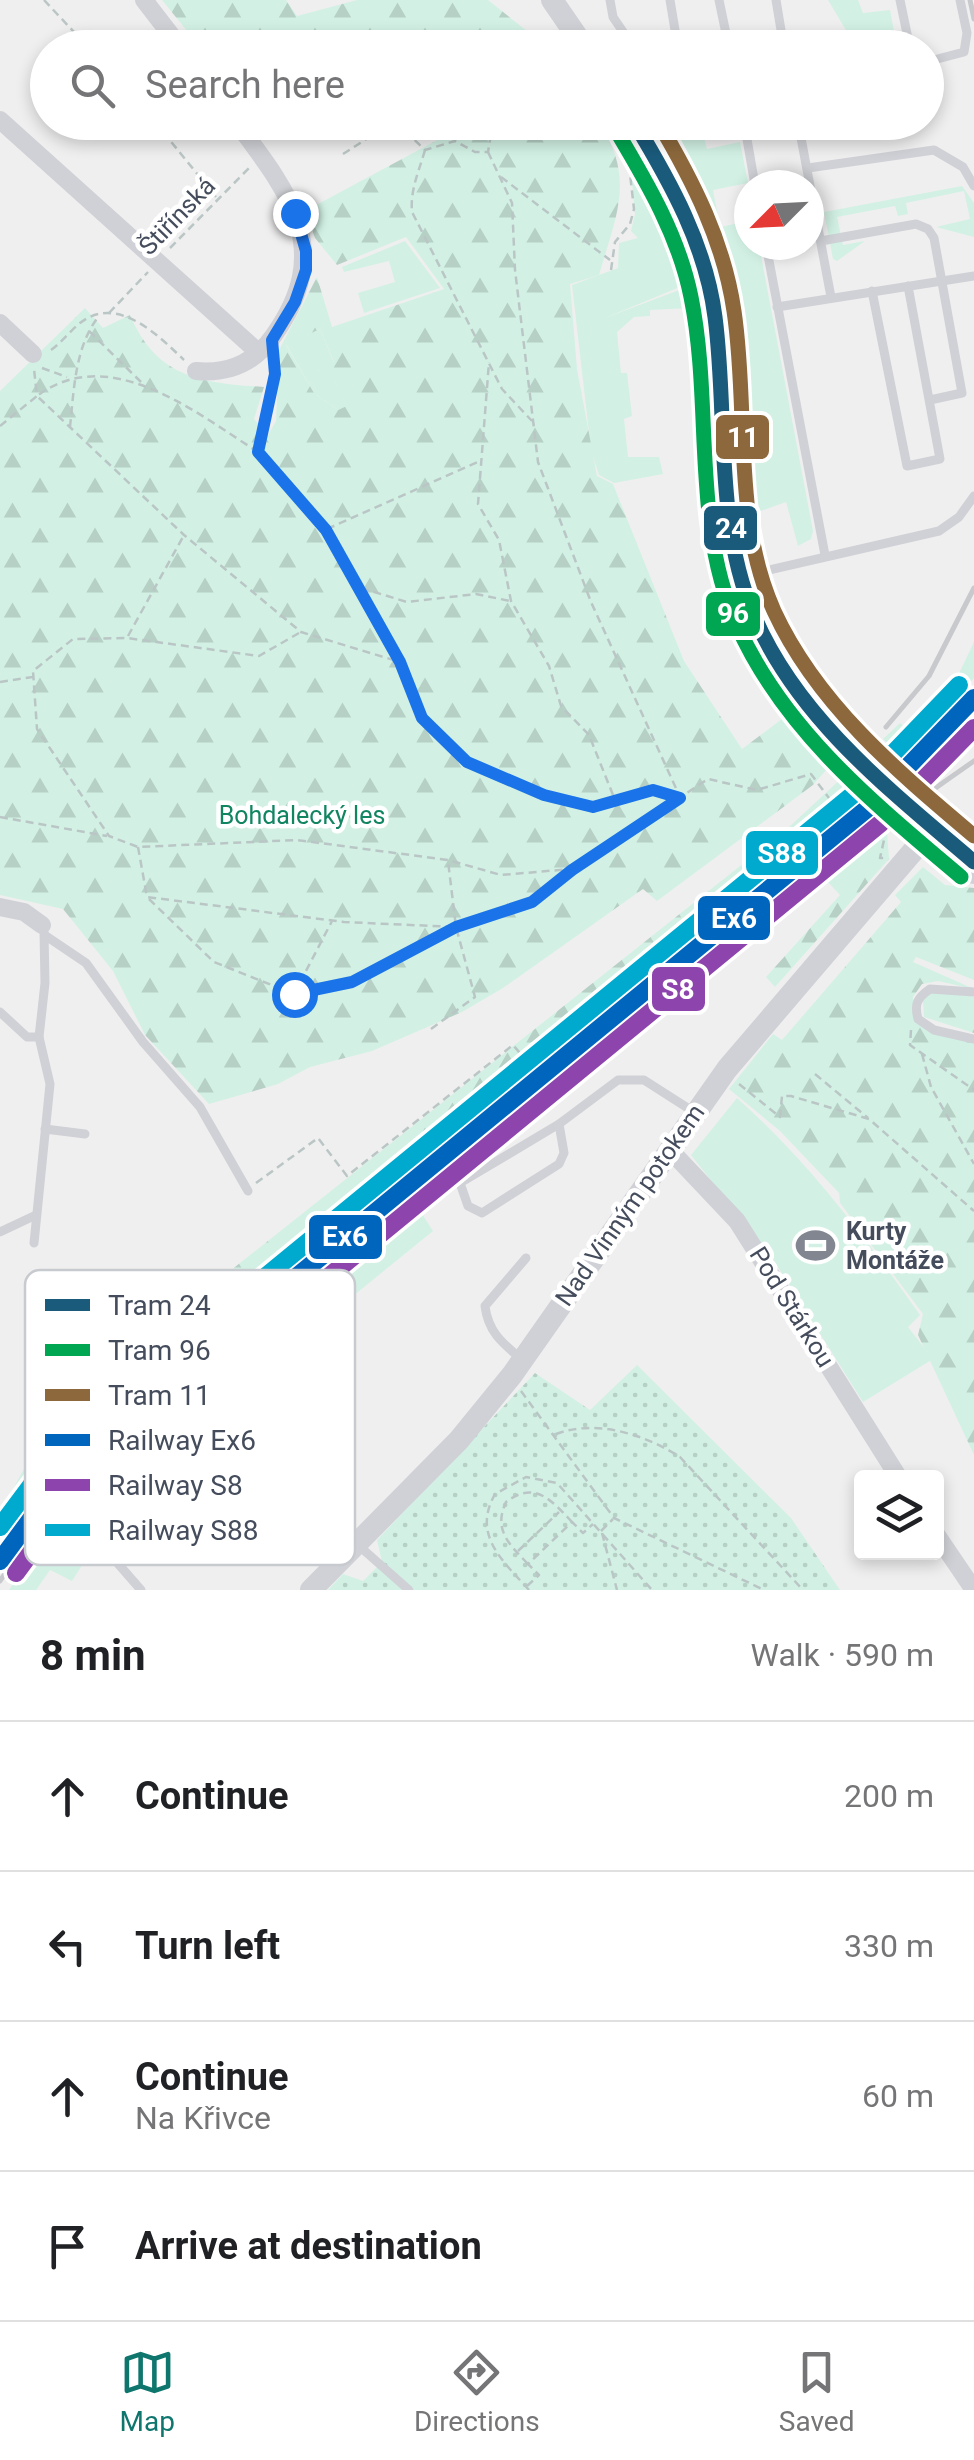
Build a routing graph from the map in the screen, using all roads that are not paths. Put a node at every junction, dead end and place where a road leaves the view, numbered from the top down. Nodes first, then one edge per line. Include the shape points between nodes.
1 (144, 0) edge
2 (552, 0) edge
3 (610, 0) edge
4 (670, 0) edge
5 (719, 0) edge
6 (776, 0) edge
7 (900, 0) edge
8 (960, 0) edge
9 (167, 30) edge
10 (573, 30) edge
11 (622, 30) edge
12 (675, 30) edge
13 (725, 30) edge
14 (781, 30) edge
15 (906, 30) edge
16 (944, 57) edge
17 (0, 120) edge
18 (248, 140) edge
19 (640, 140) edge
20 (747, 140) edge
21 (802, 140) edge
22 (808, 168) joint
23 (752, 170) edge
24 (974, 186) edge
25 (824, 240) edge
26 (824, 258) edge
27 (769, 260) edge
28 (974, 276) edge
29 (942, 281) junction
30 (908, 286) junction
31 (872, 291) junction
32 (831, 297) junction
33 (777, 306) junction
34 (0, 323) edge
35 (265, 346) junction
36 (33, 354) road end
37 (196, 372) road end
38 (930, 400) junction
39 (974, 496) edge
40 (824, 555) junction
41 (744, 576) junction
42 (754, 603) junction
43 (890, 798) junction
44 (936, 823) junction
45 (974, 840) edge
46 (974, 853) edge
47 (898, 868) junction
48 (974, 873) edge
49 (0, 907) edge
50 (44, 930) junction
51 (974, 992) edge
52 (0, 1012) edge
53 (39, 1037) junction
54 (974, 1039) edge
55 (694, 1112) junction
56 (560, 1124) junction
57 (46, 1129) junction
58 (85, 1134) dead end
59 (668, 1149) junction
60 (248, 1191) road end
61 (36, 1215) junction
62 (0, 1232) edge
63 (34, 1242) dead end
64 (526, 1258) dead end
65 (517, 1367) junction
66 (894, 1470) edge
67 (358, 1544) junction
68 (944, 1546) edge
69 (355, 1547) edge
70 (119, 1565) edge
71 (337, 1565) edge
72 (141, 1590) edge
73 (311, 1590) edge
74 (409, 1590) edge
75 (974, 1590) edge

1 - 9 street
2 - 10 street
3 - 11 lane
4 - 12 lane
5 - 13 lane
6 - 14 lane
7 - 15 lane
8 - 16 lane via 964,52
17 - 35 street
18 - 35 street via 295,213 306,251 295,302
19 - 41 street via 684,201 710,274 718,309 728,497
20 - 23 lane
21 - 22 lane
22 - 24 lane via 934,150 964,167
25 - 29 lane via 916,224 934,238
26 - 32 lane
27 - 33 lane
28 - 29 lane
29 - 30 lane
29 - 38 lane via 962,392
30 - 31 lane
30 - 38 lane
31 - 32 lane
31 - 38 lane via 908,466 940,460
32 - 33 lane
33 - 40 lane
34 - 36 street
35 - 37 street via 242,366
39 - 40 lane via 939,531
40 - 41 lane
41 - 42 street
42 - 43 street via 784,683
42 - 44 street via 822,700
43 - 44 street
43 - 47 street via 899,820
44 - 45 street
44 - 46 lane
44 - 47 street, Nad Vinným potokem
44 - 48 street
47 - 55 street, Nad Vinným potokem
49 - 50 street via 24,912
50 - 53 lane
50 - 60 lane via 86,962 200,1108
51 - 54 lane via 930,989 915,1008 934,1030
52 - 53 lane via 28,1037
53 - 57 lane via 50,1084
55 - 56 lane via 668,1092 630,1078
55 - 59 street, Nad Vinným potokem
56 - 56 lane via 460,1183 468,1206 482,1213 559,1164
57 - 58 lane
57 - 61 lane
59 - 65 street, Nad Vinným potokem
59 - 66 street, Pod Stárkou via 737,1221
61 - 62 lane
61 - 63 lane
64 - 65 lane via 486,1306 487,1322
65 - 67 street, Nad Vinným potokem via 459,1440
67 - 69 street, Nad Vinným potokem
67 - 74 lane
68 - 75 street
70 - 72 lane
71 - 73 street, Nad Vinným potokem

